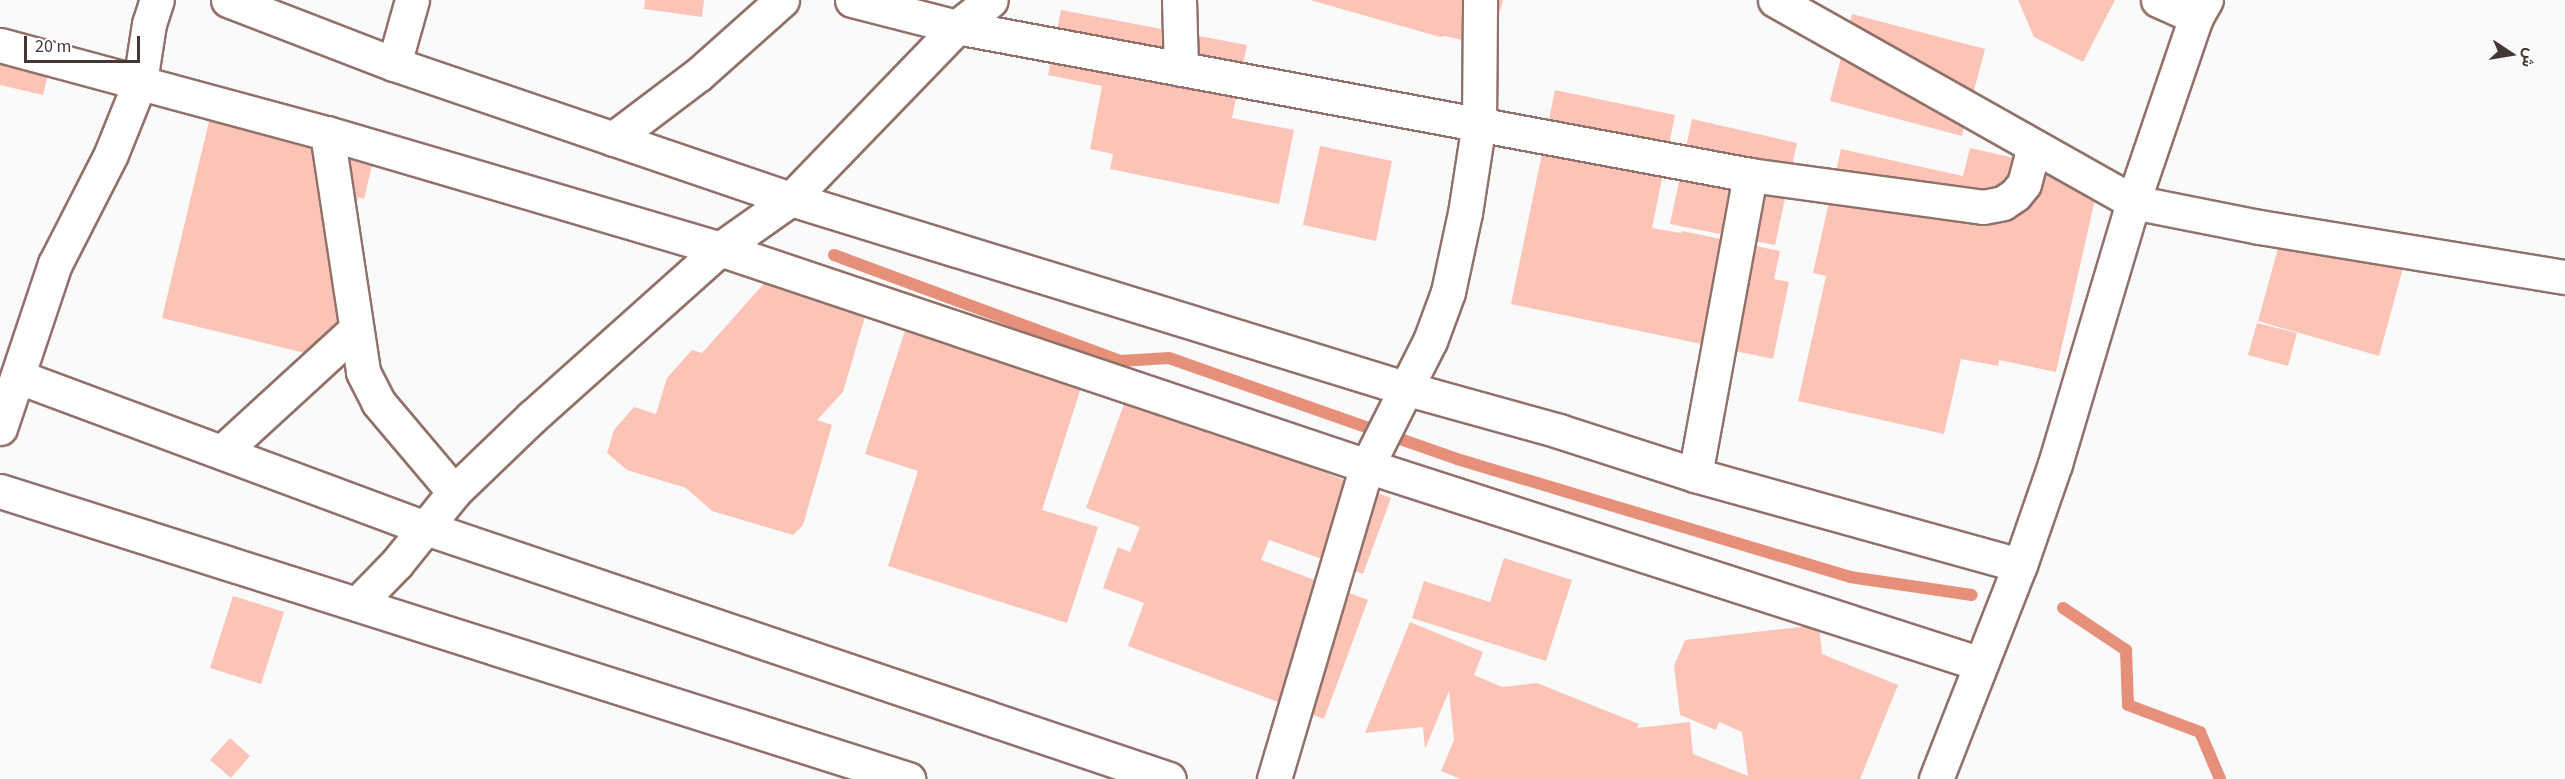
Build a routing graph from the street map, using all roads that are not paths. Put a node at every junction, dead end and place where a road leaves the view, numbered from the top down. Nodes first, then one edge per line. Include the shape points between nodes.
1 (157, 0) edge
2 (228, 0) edge
3 (412, 0) edge
4 (782, 0) edge
5 (852, 0) edge
6 (992, 0) edge
7 (1179, 0) edge
8 (1480, 0) edge
9 (1775, 0) edge
10 (2158, 0) edge
11 (2201, 8) edge
12 (957, 27) junction
13 (0, 45) edge
14 (394, 64) junction
15 (1181, 69) junction
16 (140, 82) junction
17 (1479, 123) junction
18 (327, 134) junction
19 (613, 139) junction
20 (2034, 146) junction
21 (1750, 175) junction
22 (791, 199) junction
23 (2133, 202) junction
24 (720, 249) junction
25 (2565, 277) edge
26 (355, 330) junction
27 (19, 377) junction
28 (1408, 389) junction
29 (0, 428) edge
30 (222, 452) junction
31 (1367, 465) junction
32 (1695, 475) junction
33 (0, 491) edge
34 (454, 492) junction
35 (426, 528) junction
36 (2020, 565) junction
37 (357, 604) junction
38 (1981, 664) junction
39 (908, 779) edge
40 (1169, 779) edge
41 (1274, 779) edge
42 (1936, 779) edge

1 - 16 street
2 - 14 street
3 - 14 street
4 - 19 street via 699,74
5 - 12 street
6 - 12 street
7 - 15 street
8 - 17 street
9 - 20 street
10 - 11 street
11 - 23 street
12 - 15 street
12 - 22 street
13 - 16 street
14 - 19 street
15 - 17 street
16 - 18 street
16 - 27 street via 111,154 55,264
17 - 21 street
17 - 28 street via 1448,292
18 - 24 street
18 - 26 street
19 - 22 street
20 - 21 street via 2024,184 2015,195 2003,203 1983,207
20 - 23 street
21 - 32 street
22 - 24 street
22 - 28 street
23 - 25 street via 2259,227
23 - 36 street via 2055,464
24 - 31 street
24 - 34 street
26 - 30 street
26 - 34 street via 363,372 378,402
27 - 29 street
27 - 30 street
28 - 31 street
28 - 32 street
30 - 35 street
31 - 38 street
31 - 41 street
32 - 36 street
33 - 37 street
34 - 35 street
35 - 37 street
35 - 40 street
36 - 38 street
37 - 39 street
38 - 42 street

